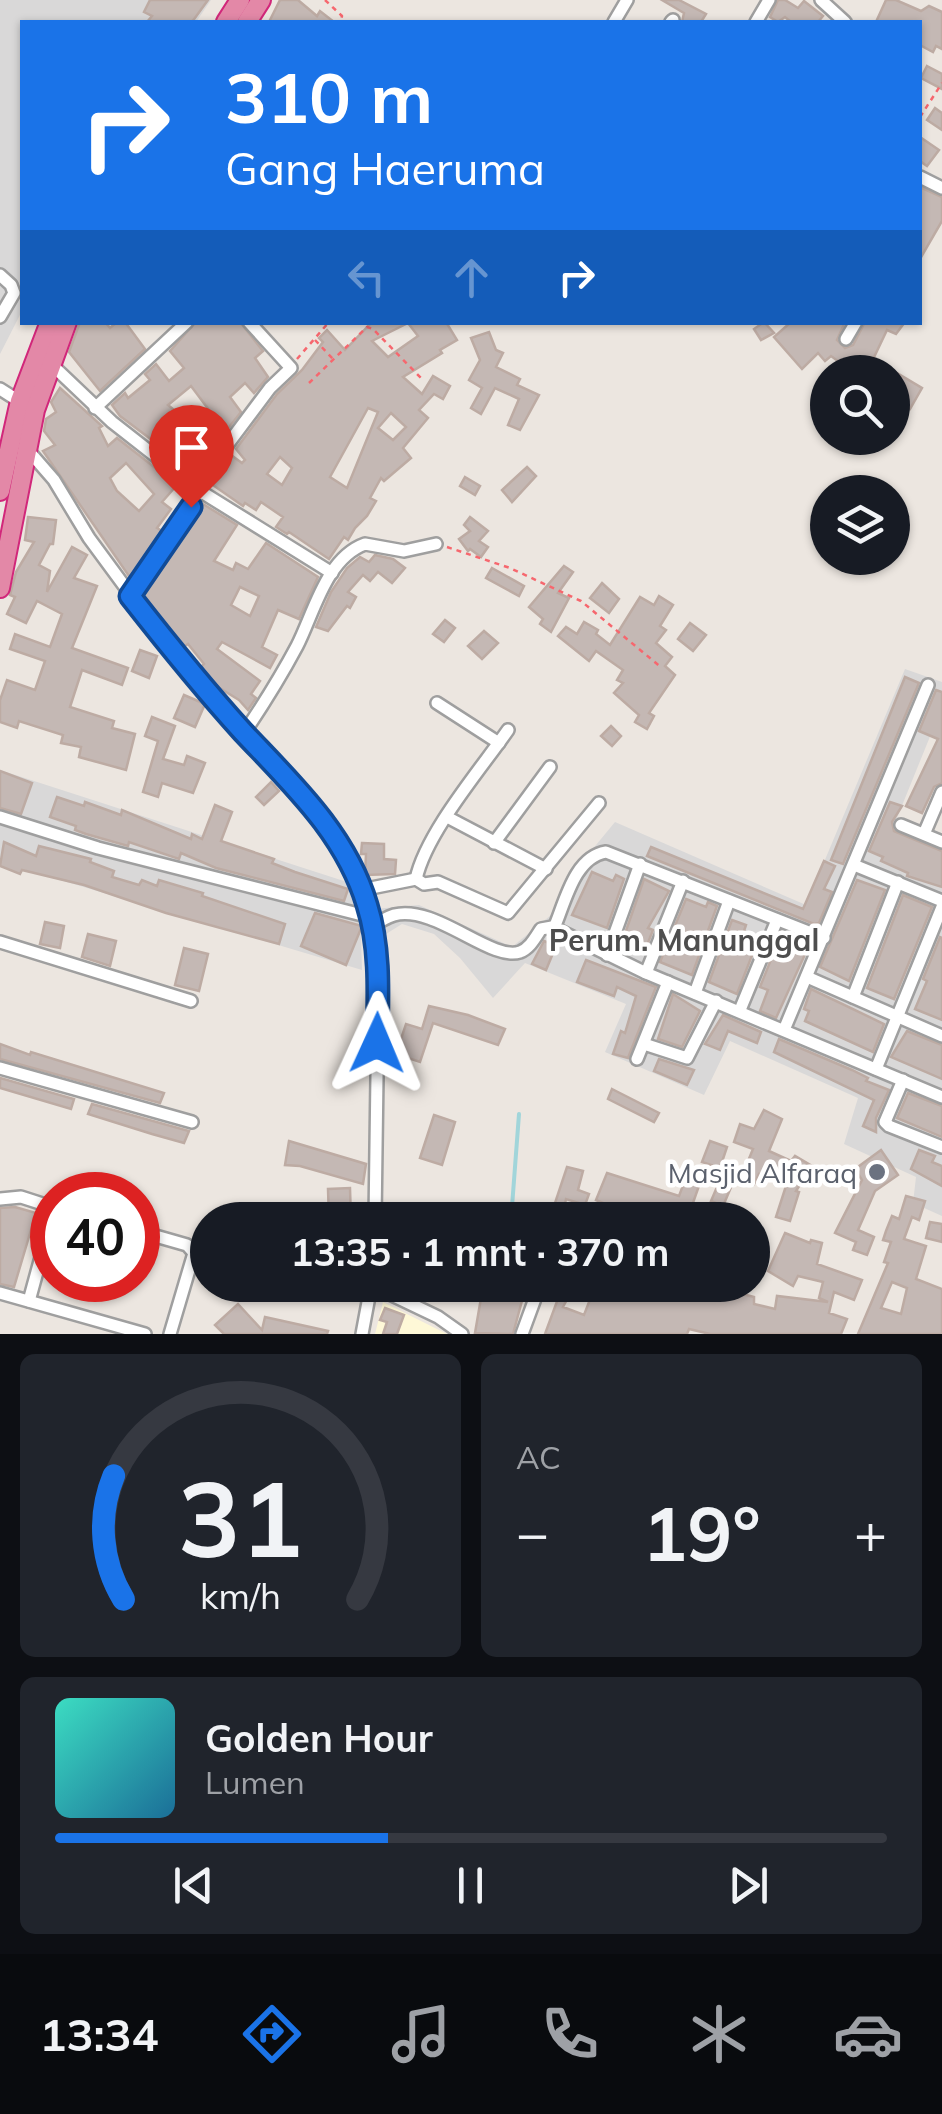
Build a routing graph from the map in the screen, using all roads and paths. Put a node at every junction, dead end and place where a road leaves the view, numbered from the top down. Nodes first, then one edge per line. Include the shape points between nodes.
1 (325, 0) edge
2 (821, 0) edge
3 (341, 20) edge
4 (843, 20) edge
5 (942, 84) edge
6 (922, 115) edge
7 (0, 275) edge
8 (0, 317) edge
9 (49, 325) edge
10 (66, 325) edge
11 (184, 325) edge
12 (252, 325) edge
13 (326, 325) edge
14 (854, 325) edge
15 (314, 339) junction
16 (846, 339) dead end
17 (333, 359) junction
18 (51, 364) junction
19 (291, 368) junction
20 (421, 378) dead end
21 (310, 383) dead end
22 (0, 390) edge
23 (27, 406) junction
24 (95, 408) junction
25 (18, 442) junction
26 (197, 490) junction
27 (0, 491) edge
28 (436, 544) joint
29 (332, 574) junction
30 (0, 588) edge
31 (130, 596) junction
32 (662, 668) dead end
33 (928, 685) dead end
34 (437, 703) dead end
35 (508, 730) dead end
36 (244, 733) junction
37 (499, 743) junction
38 (550, 767) dead end
39 (942, 792) edge
40 (599, 803) dead end
41 (0, 817) edge
42 (446, 817) junction
43 (901, 825) dead end
44 (924, 834) junction
45 (942, 842) edge
46 (494, 844) junction
47 (640, 864) junction
48 (854, 866) junction
49 (546, 869) junction
50 (416, 879) junction
51 (683, 881) junction
52 (898, 882) junction
53 (361, 890) junction
54 (729, 901) junction
55 (942, 904) edge
56 (777, 920) junction
57 (372, 921) junction
58 (554, 928) junction
59 (824, 938) junction
60 (0, 942) edge
61 (607, 955) junction
62 (646, 973) junction
63 (807, 977) junction
64 (668, 982) junction
65 (695, 993) junction
66 (853, 996) junction
67 (191, 1001) dead end
68 (716, 1001) junction
69 (740, 1010) junction
70 (898, 1016) junction
71 (784, 1030) junction
72 (942, 1036) edge
73 (644, 1044) junction
74 (637, 1059) dead end
75 (0, 1068) edge
76 (876, 1069) junction
77 (903, 1080) junction
78 (942, 1097) edge
79 (192, 1122) dead end
80 (942, 1147) edge
81 (0, 1199) edge
82 (30, 1200) edge
83 (375, 1202) edge
84 (160, 1237) edge
85 (0, 1292) edge
86 (30, 1294) edge
87 (28, 1301) junction
88 (368, 1302) edge
89 (404, 1302) edge
90 (534, 1302) edge
91 (145, 1334) edge
92 (170, 1334) edge
93 (362, 1334) edge
94 (462, 1334) edge
95 (522, 1334) edge

1 - 3 path
2 - 4 street
5 - 6 path
7 - 8 street via 14,295
9 - 23 highway
10 - 18 highway
11 - 24 street
12 - 19 street
13 - 15 path
14 - 16 street
15 - 17 path
15 - 19 path
17 - 20 path via 372,328
17 - 21 path
18 - 23 highway
18 - 24 street
19 - 26 street
22 - 23 street
23 - 25 highway
24 - 26 street
25 - 27 highway
25 - 30 highway
25 - 31 street via 54,480
26 - 29 street
26 - 31 street
28 - 29 street via 404,552 359,546
28 - 32 path via 581,601
29 - 36 street
31 - 36 street
33 - 48 street
34 - 37 street
35 - 37 street
36 - 53 street via 310,802
37 - 42 street
38 - 46 street
39 - 44 street
40 - 49 street
41 - 57 street
42 - 46 street
42 - 50 street
43 - 44 street
44 - 45 street
46 - 49 street
47 - 51 street
47 - 58 street via 606,852 588,859
47 - 61 street
48 - 52 street
48 - 59 street
49 - 50 street via 508,913
50 - 53 street
51 - 54 street
51 - 62 street
52 - 55 street
52 - 66 street
53 - 57 street
54 - 56 street
54 - 65 street
55 - 70 street
56 - 59 street
56 - 69 street
57 - 58 street via 415,916 509,953 527,948 541,929
57 - 83 street via 378,1004
58 - 61 street
59 - 63 street
60 - 67 street
61 - 62 street
62 - 64 street
63 - 66 street
63 - 71 street
64 - 65 street
64 - 73 street
65 - 68 street
66 - 70 street
68 - 69 street
68 - 73 street via 687,1058
69 - 71 street
70 - 72 street
70 - 76 street
71 - 76 street
73 - 74 street
75 - 79 street
76 - 77 street
77 - 78 street
77 - 80 street via 885,1122
81 - 82 street
84 - 92 street via 194,1252
85 - 87 street
86 - 87 street
87 - 91 street
88 - 93 street
89 - 94 street
90 - 95 street

